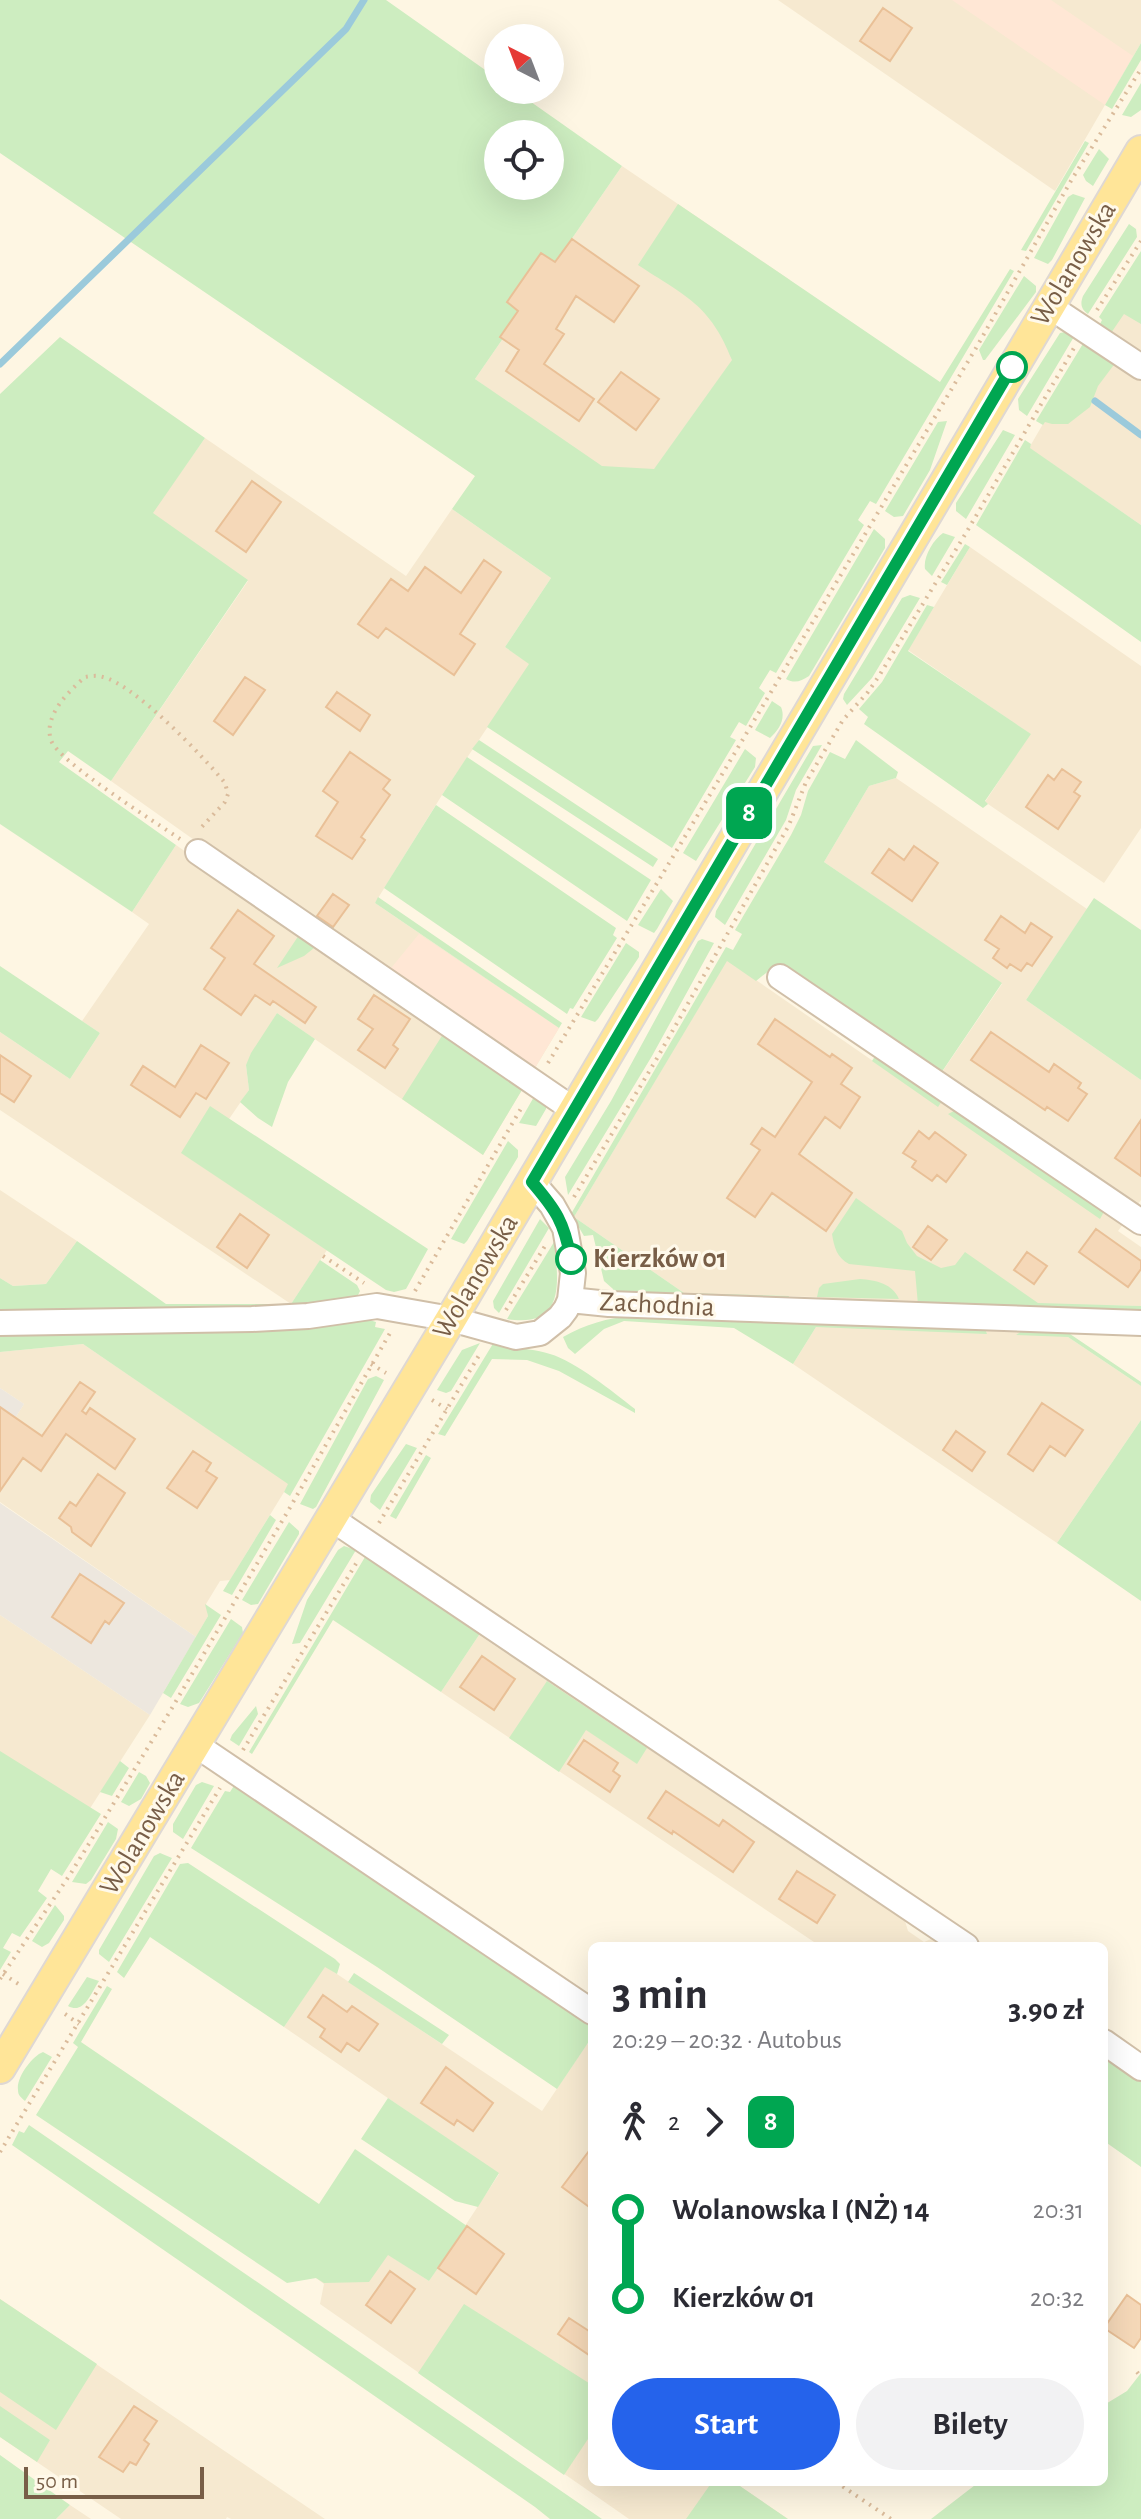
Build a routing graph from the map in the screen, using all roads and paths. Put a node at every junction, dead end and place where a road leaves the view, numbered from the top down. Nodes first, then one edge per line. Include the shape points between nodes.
1 (1141, 69) edge
2 (1141, 151) edge
3 (1049, 306) junction
4 (1141, 367) edge
5 (193, 848) junction
6 (780, 977) dead end
7 (536, 1084) junction
8 (574, 1110) junction
9 (532, 1182) junction
10 (1141, 1222) edge
11 (323, 1256) dead end
12 (570, 1300) junction
13 (377, 1306) junction
14 (403, 1311) junction
15 (451, 1319) junction
16 (0, 1323) edge
17 (1141, 1323) edge
18 (332, 1519) junction
19 (196, 1745) junction
20 (960, 1942) edge
21 (0, 1979) edge
22 (588, 2009) edge
23 (1108, 2045) edge
24 (0, 2068) edge
25 (1141, 2068) edge
26 (842, 2486) edge
27 (891, 2519) edge

1 - 7 path
2 - 3 main road, Wolanowska
3 - 4 street
3 - 8 main road, Wolanowska
5 - 5 path via 225,802 225,783 174,727 145,704 114,681 85,677 58,706 49,727 51,741 67,760
5 - 7 street
6 - 10 street
7 - 8 street
7 - 14 path
8 - 9 main road, Wolanowska
9 - 12 street via 565,1228 573,1273
9 - 15 main road, Wolanowska
11 - 13 path via 372,1290
12 - 15 street, Zachodnia via 552,1324 526,1336
12 - 17 street, Zachodnia
13 - 14 street, Zachodnia
13 - 16 street, Zachodnia via 308,1316 202,1321
14 - 15 street, Zachodnia
14 - 21 path via 169,1713
15 - 18 main road, Wolanowska
18 - 19 main road, Wolanowska
18 - 20 street
19 - 22 street
19 - 24 main road, Wolanowska
23 - 25 street
26 - 27 path

